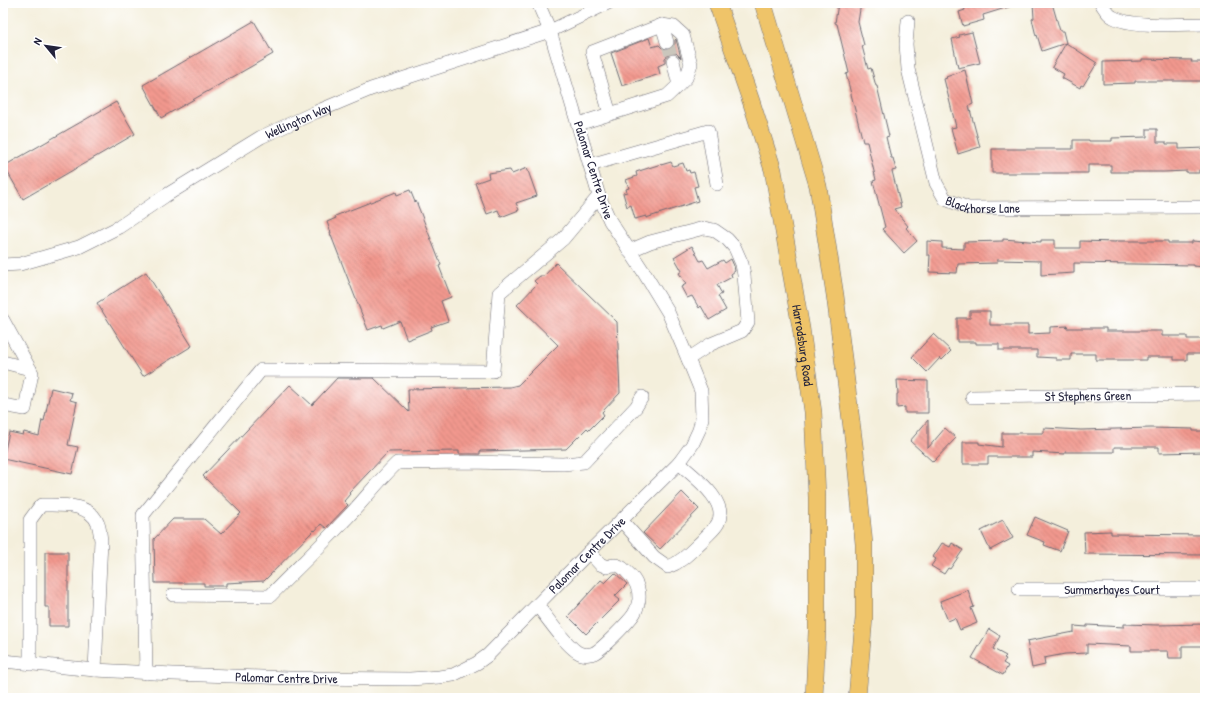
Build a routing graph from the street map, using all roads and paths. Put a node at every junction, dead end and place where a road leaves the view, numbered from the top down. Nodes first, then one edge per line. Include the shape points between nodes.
1 (538, 3) edge
2 (608, 3) edge
3 (717, 3) edge
4 (763, 3) edge
5 (1101, 3) edge
6 (908, 21) dead end
7 (662, 24) junction
8 (1205, 24) edge
9 (550, 31) junction
10 (667, 42) tunnel mouth
11 (673, 61) tunnel mouth
12 (679, 85) junction
13 (610, 114) junction
14 (578, 124) junction
15 (590, 165) junction
16 (717, 184) dead end
17 (599, 196) junction
18 (1205, 206) edge
19 (629, 251) junction
20 (3, 265) edge
21 (3, 320) edge
22 (688, 359) junction
23 (3, 362) edge
24 (30, 369) junction
25 (1205, 394) edge
26 (642, 397) dead end
27 (972, 397) dead end
28 (3, 405) edge
29 (679, 463) junction
30 (621, 520) junction
31 (589, 552) junction
32 (1019, 589) dead end
33 (1205, 589) edge
34 (173, 596) dead end
35 (537, 605) junction
36 (3, 661) edge
37 (30, 664) junction
38 (95, 670) junction
39 (146, 673) junction
40 (814, 698) edge
41 (857, 698) edge

1 - 9 street, Palomar Centre Drive
2 - 9 street, Wellington Way
3 - 40 main road, Harrodsburg Road via 752,101 773,170 813,412 817,497 817,632
4 - 41 main road via 818,186 835,296 864,544 864,618
5 - 8 street via 1112,17 1129,23
6 - 18 street, Blackhorse Lane via 908,69 936,183 945,199 968,208
7 - 10 street
7 - 12 street via 674,27 683,35 691,64 686,78
7 - 13 street via 592,52
9 - 14 street, Palomar Centre Drive
9 - 20 street, Wellington Way via 371,89 316,112 261,137 119,227 79,247 20,264
11 - 12 street
12 - 13 street via 667,96
13 - 14 street
14 - 15 street, Palomar Centre Drive
15 - 16 street via 708,131
15 - 17 street, Palomar Centre Drive
17 - 19 street, Palomar Centre Drive via 610,222
17 - 39 street via 564,239 499,293 493,371 261,370 143,516
19 - 22 street, Palomar Centre Drive via 668,312
19 - 22 street via 650,242 704,228 714,230 735,248 744,275 748,322 742,331 711,344
21 - 24 street
22 - 29 street, Palomar Centre Drive via 700,391 702,418 692,445
23 - 24 street
24 - 28 street via 32,373 24,409
25 - 27 street, St Stephens Green
26 - 34 street via 636,407 584,462 397,463 325,542 270,596
29 - 30 street, Palomar Centre Drive
29 - 30 street via 708,490 718,502 721,512 718,523 688,554 668,567 654,557
30 - 31 street, Palomar Centre Drive
31 - 35 street, Palomar Centre Drive
31 - 35 street via 600,564 607,567 621,566 634,578 638,590 639,600 635,613 604,646 594,653 582,654 574,650
32 - 33 street, Summerhayes Court
35 - 39 street, Palomar Centre Drive via 488,655 477,663 439,678 289,678
36 - 37 street, Palomar Centre Drive
37 - 38 street, Palomar Centre Drive
37 - 38 street via 30,520 41,505 63,505 83,509 98,523 101,540
38 - 39 street, Palomar Centre Drive

